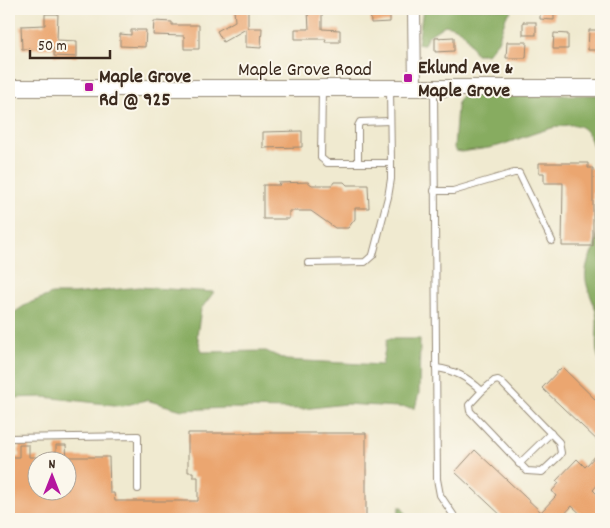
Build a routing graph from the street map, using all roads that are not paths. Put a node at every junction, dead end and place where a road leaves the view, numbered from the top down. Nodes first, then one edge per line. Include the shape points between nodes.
1 (414, 9) edge
2 (9, 88) edge
3 (601, 88) edge
4 (322, 89) junction
5 (390, 89) junction
6 (415, 89) junction
7 (434, 89) junction
8 (390, 121) junction
9 (358, 163) junction
10 (391, 163) junction
11 (434, 191) junction
12 (552, 241) dead end
13 (308, 263) dead end
14 (436, 368) junction
15 (482, 391) junction
16 (551, 433) junction
17 (9, 438) edge
18 (519, 464) junction
19 (138, 489) dead end
20 (456, 519) edge

1 - 6 street
2 - 4 street, Maple Grove Road
3 - 7 street, Maple Grove Road
4 - 5 street, Maple Grove Road
4 - 9 lane via 321,158 328,163
5 - 6 street, Maple Grove Road
5 - 8 lane
6 - 7 street, Maple Grove Road
7 - 11 lane
8 - 9 lane via 360,122
8 - 10 lane
9 - 10 lane
10 - 13 lane via 388,197 374,255 365,262
11 - 12 lane via 453,191 519,173
11 - 14 lane
14 - 15 lane via 457,372
14 - 20 lane via 437,479 440,494
15 - 16 lane via 498,380
15 - 18 lane via 469,405 470,411
16 - 18 lane
16 - 18 lane via 559,442 560,456 537,473 527,471
17 - 19 lane via 138,436

